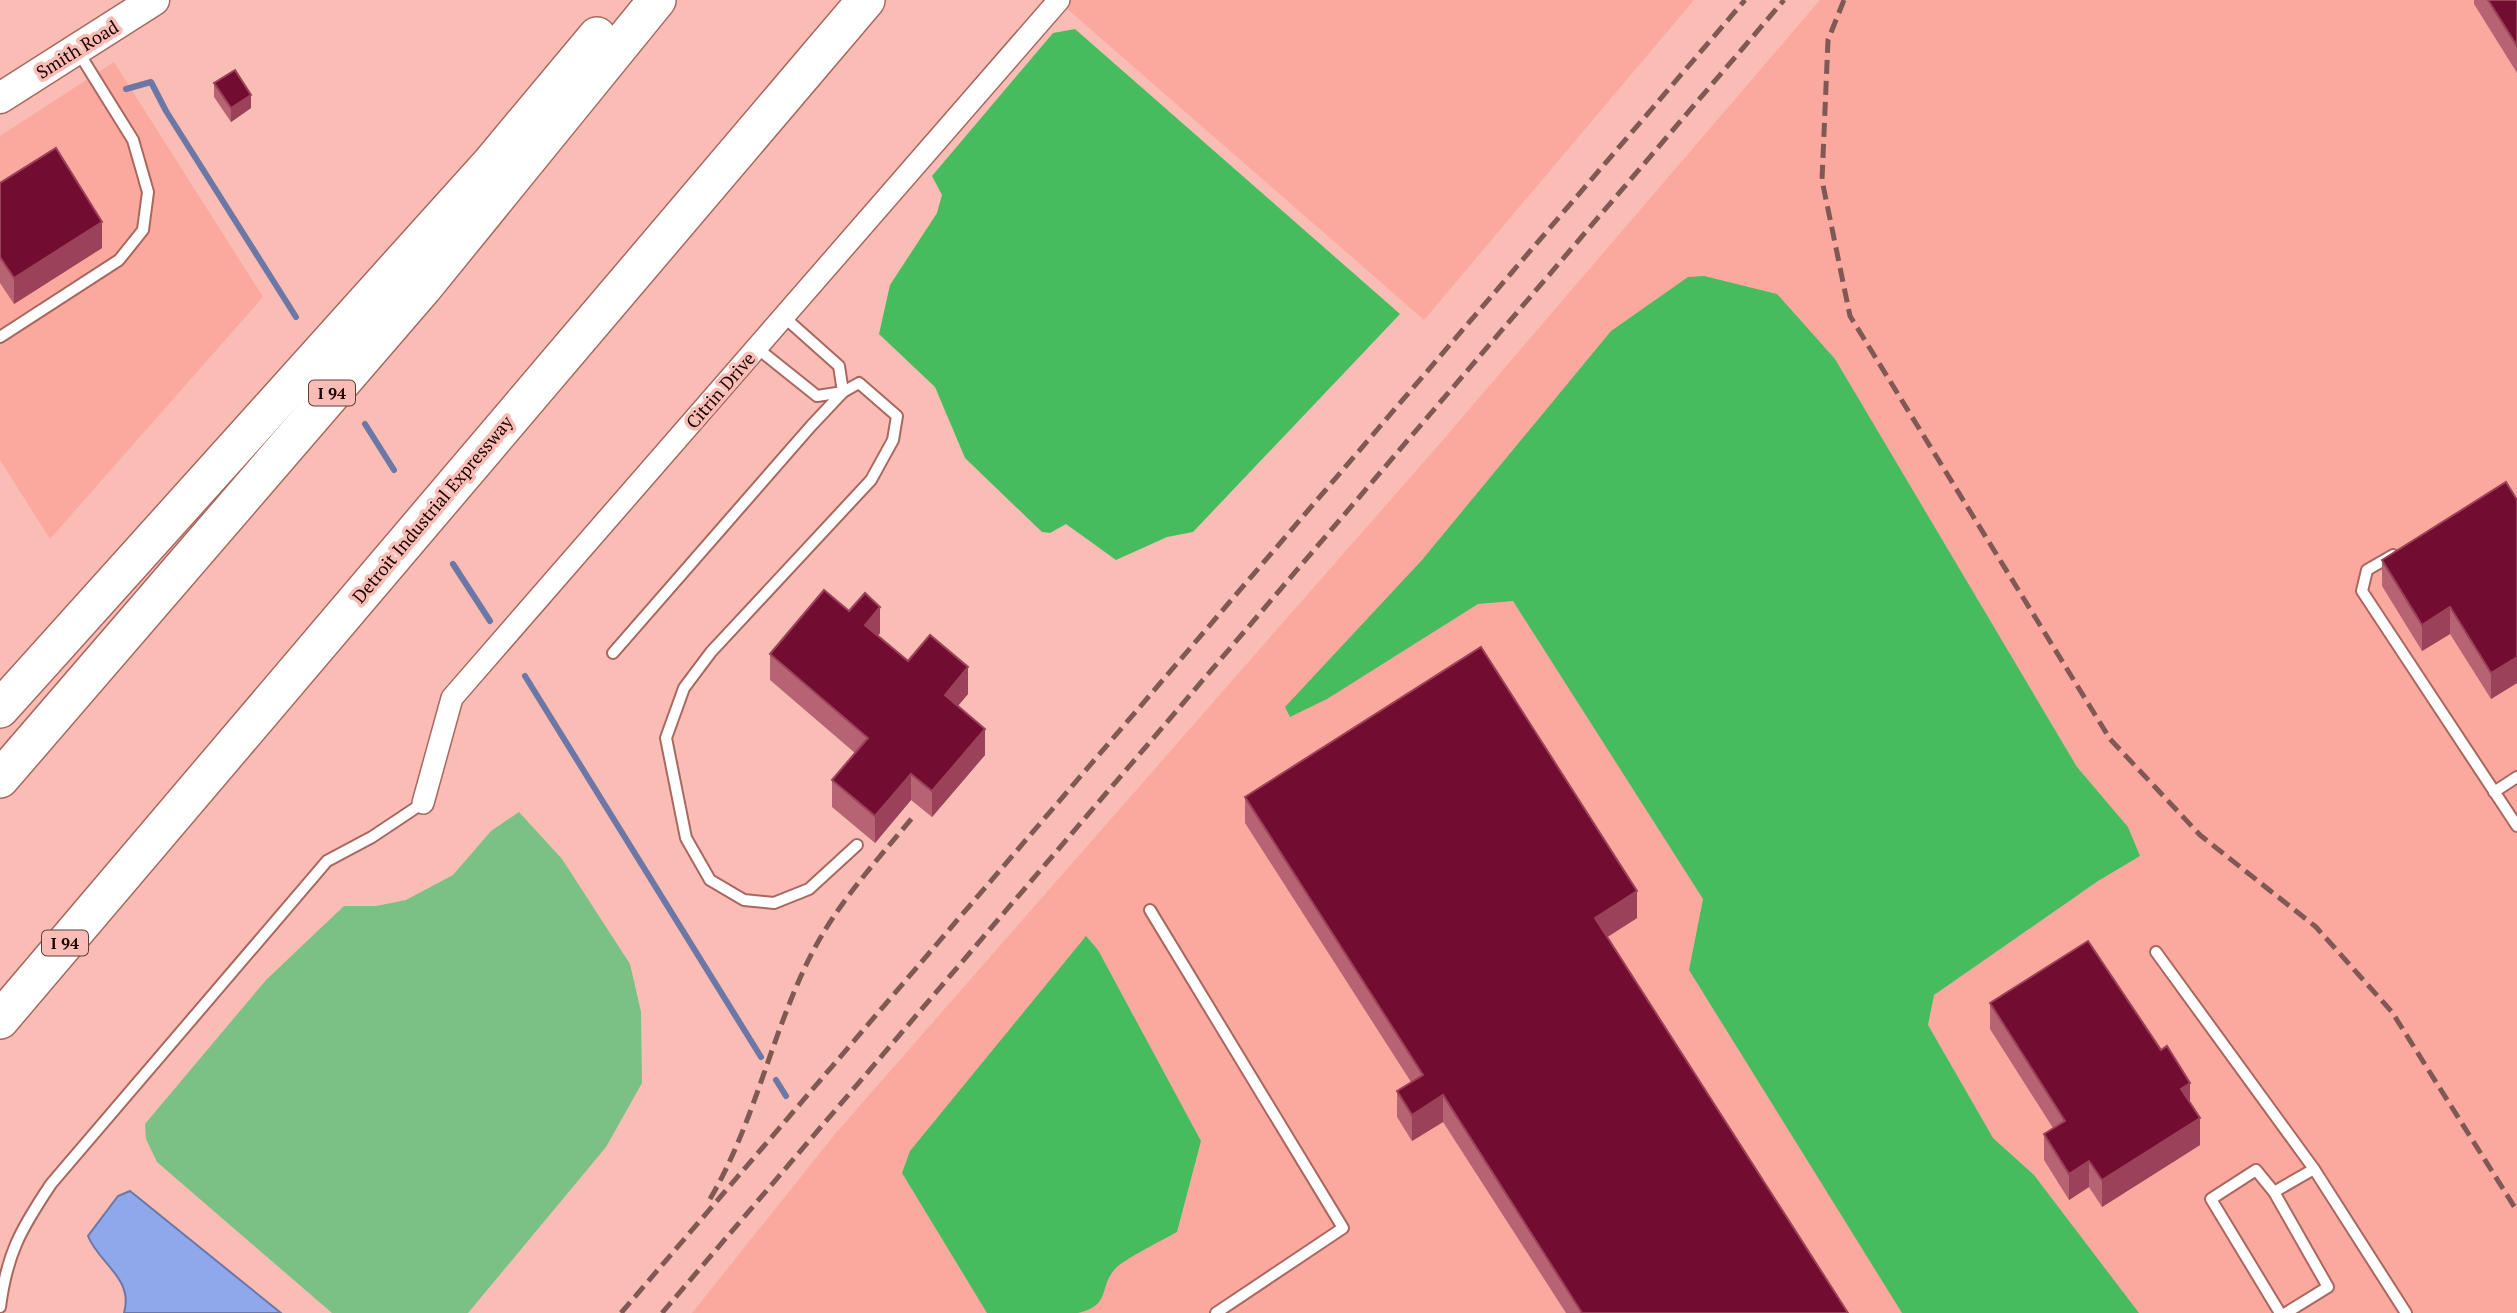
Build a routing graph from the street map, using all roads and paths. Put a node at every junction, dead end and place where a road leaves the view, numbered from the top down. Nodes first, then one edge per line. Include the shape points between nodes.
1 (154, 0) edge
2 (627, 0) edge
3 (657, 0) edge
4 (866, 0) edge
5 (1059, 0) edge
6 (76, 49) junction
7 (0, 98) edge
8 (784, 317) junction
9 (0, 337) edge
10 (757, 348) junction
11 (843, 392) junction
12 (2401, 550) edge
13 (613, 653) dead end
14 (0, 709) edge
15 (2517, 777) edge
16 (0, 779) edge
17 (2494, 792) junction
18 (423, 803) joint
19 (2517, 827) edge
20 (857, 845) dead end
21 (1150, 910) dead end
22 (2156, 952) dead end
23 (0, 1020) edge
24 (2314, 1169) junction
25 (2274, 1192) junction
26 (0, 1307) edge
27 (1216, 1313) edge
28 (2280, 1313) edge
29 (2286, 1313) edge
30 (2406, 1313) edge

1 - 6 street, Smith Road
2 - 14 highway via 482,173
3 - 16 highway, I 94 via 424,288
4 - 23 highway, Detroit Industrial Expressway / I 94
5 - 8 street, Citrin Drive
6 - 7 street, Smith Road
6 - 9 lane via 133,140 148,192 143,230 119,260
8 - 10 street, Citrin Drive
8 - 11 lane via 839,366
10 - 11 lane via 817,396
10 - 18 street, Citrin Drive via 452,698
11 - 13 lane
11 - 20 lane via 859,383 897,416 893,440 871,480 704,661 684,688 666,738 686,838 710,880 744,900 774,902 809,889
12 - 17 lane via 2367,570 2362,591
15 - 17 lane
17 - 19 lane
18 - 26 lane via 327,861 51,1184 25,1223 5,1269
21 - 27 lane via 1343,1228
22 - 24 lane
24 - 25 lane
24 - 30 lane
25 - 28 lane via 2256,1170 2211,1199
25 - 29 lane via 2328,1287

